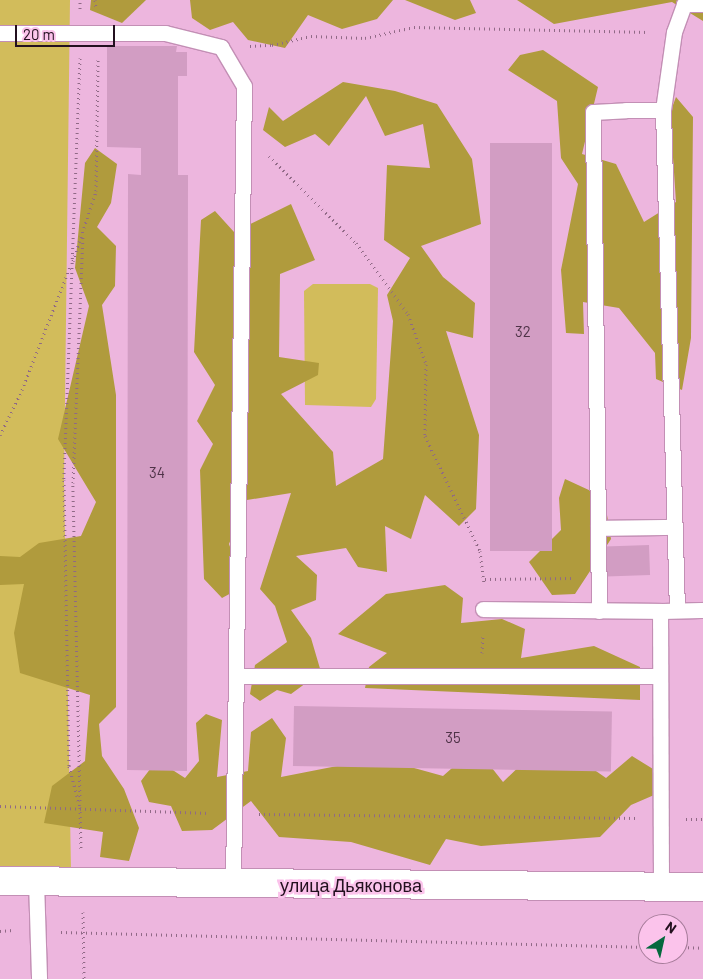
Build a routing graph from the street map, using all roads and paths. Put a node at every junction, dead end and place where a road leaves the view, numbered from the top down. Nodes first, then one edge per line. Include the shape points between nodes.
1 (703, 4) edge
2 (674, 32) junction
3 (0, 33) edge
4 (97, 35) junction
5 (221, 47) junction
6 (80, 54) dead end
7 (662, 110) junction
8 (243, 133) junction
9 (82, 237) junction
10 (72, 265) junction
11 (0, 435) edge
12 (674, 527) junction
13 (598, 528) junction
14 (598, 577) junction
15 (485, 579) junction
16 (483, 609) junction
17 (677, 610) junction
18 (703, 610) edge
19 (599, 611) junction
20 (660, 611) junction
21 (237, 676) junction
22 (481, 676) junction
23 (660, 676) junction
24 (0, 806) edge
25 (80, 808) junction
26 (236, 814) junction
27 (660, 818) junction
28 (703, 819) edge
29 (81, 858) dead end
30 (0, 881) edge
31 (36, 881) junction
32 (233, 884) junction
33 (660, 887) junction
34 (703, 887) edge
35 (83, 908) dead end
36 (83, 935) junction
37 (638, 947) edge
38 (688, 947) edge
39 (703, 948) edge
40 (39, 979) edge
41 (84, 979) edge

1 - 2 lane via 684,4
2 - 5 path via 414,27 365,38 311,36 272,45
2 - 7 lane
3 - 4 lane
4 - 5 lane via 165,33
4 - 9 path via 96,192
5 - 8 lane via 244,86
6 - 10 path
7 - 12 lane
7 - 13 lane via 593,112
8 - 15 path via 356,243 408,314 426,364 425,436 480,551
8 - 21 lane
9 - 10 path
9 - 25 path via 73,483
10 - 11 path via 22,390
10 - 25 path via 64,480 70,766
12 - 13 lane
12 - 17 lane
13 - 14 lane
14 - 15 path
14 - 19 lane
15 - 16 path
16 - 19 lane
16 - 22 path
17 - 18 lane
17 - 20 lane
19 - 20 lane
20 - 23 lane
21 - 22 lane
21 - 26 lane
22 - 23 lane
23 - 27 lane
24 - 25 path
25 - 26 path
25 - 29 path
26 - 27 path
26 - 32 lane
27 - 28 path
27 - 33 lane
30 - 31 street, улица Дьяконова
31 - 32 street, улица Дьяконова
31 - 40 lane
32 - 33 street, улица Дьяконова
33 - 34 street, улица Дьяконова
35 - 36 path
36 - 37 path
36 - 41 path
38 - 39 path

